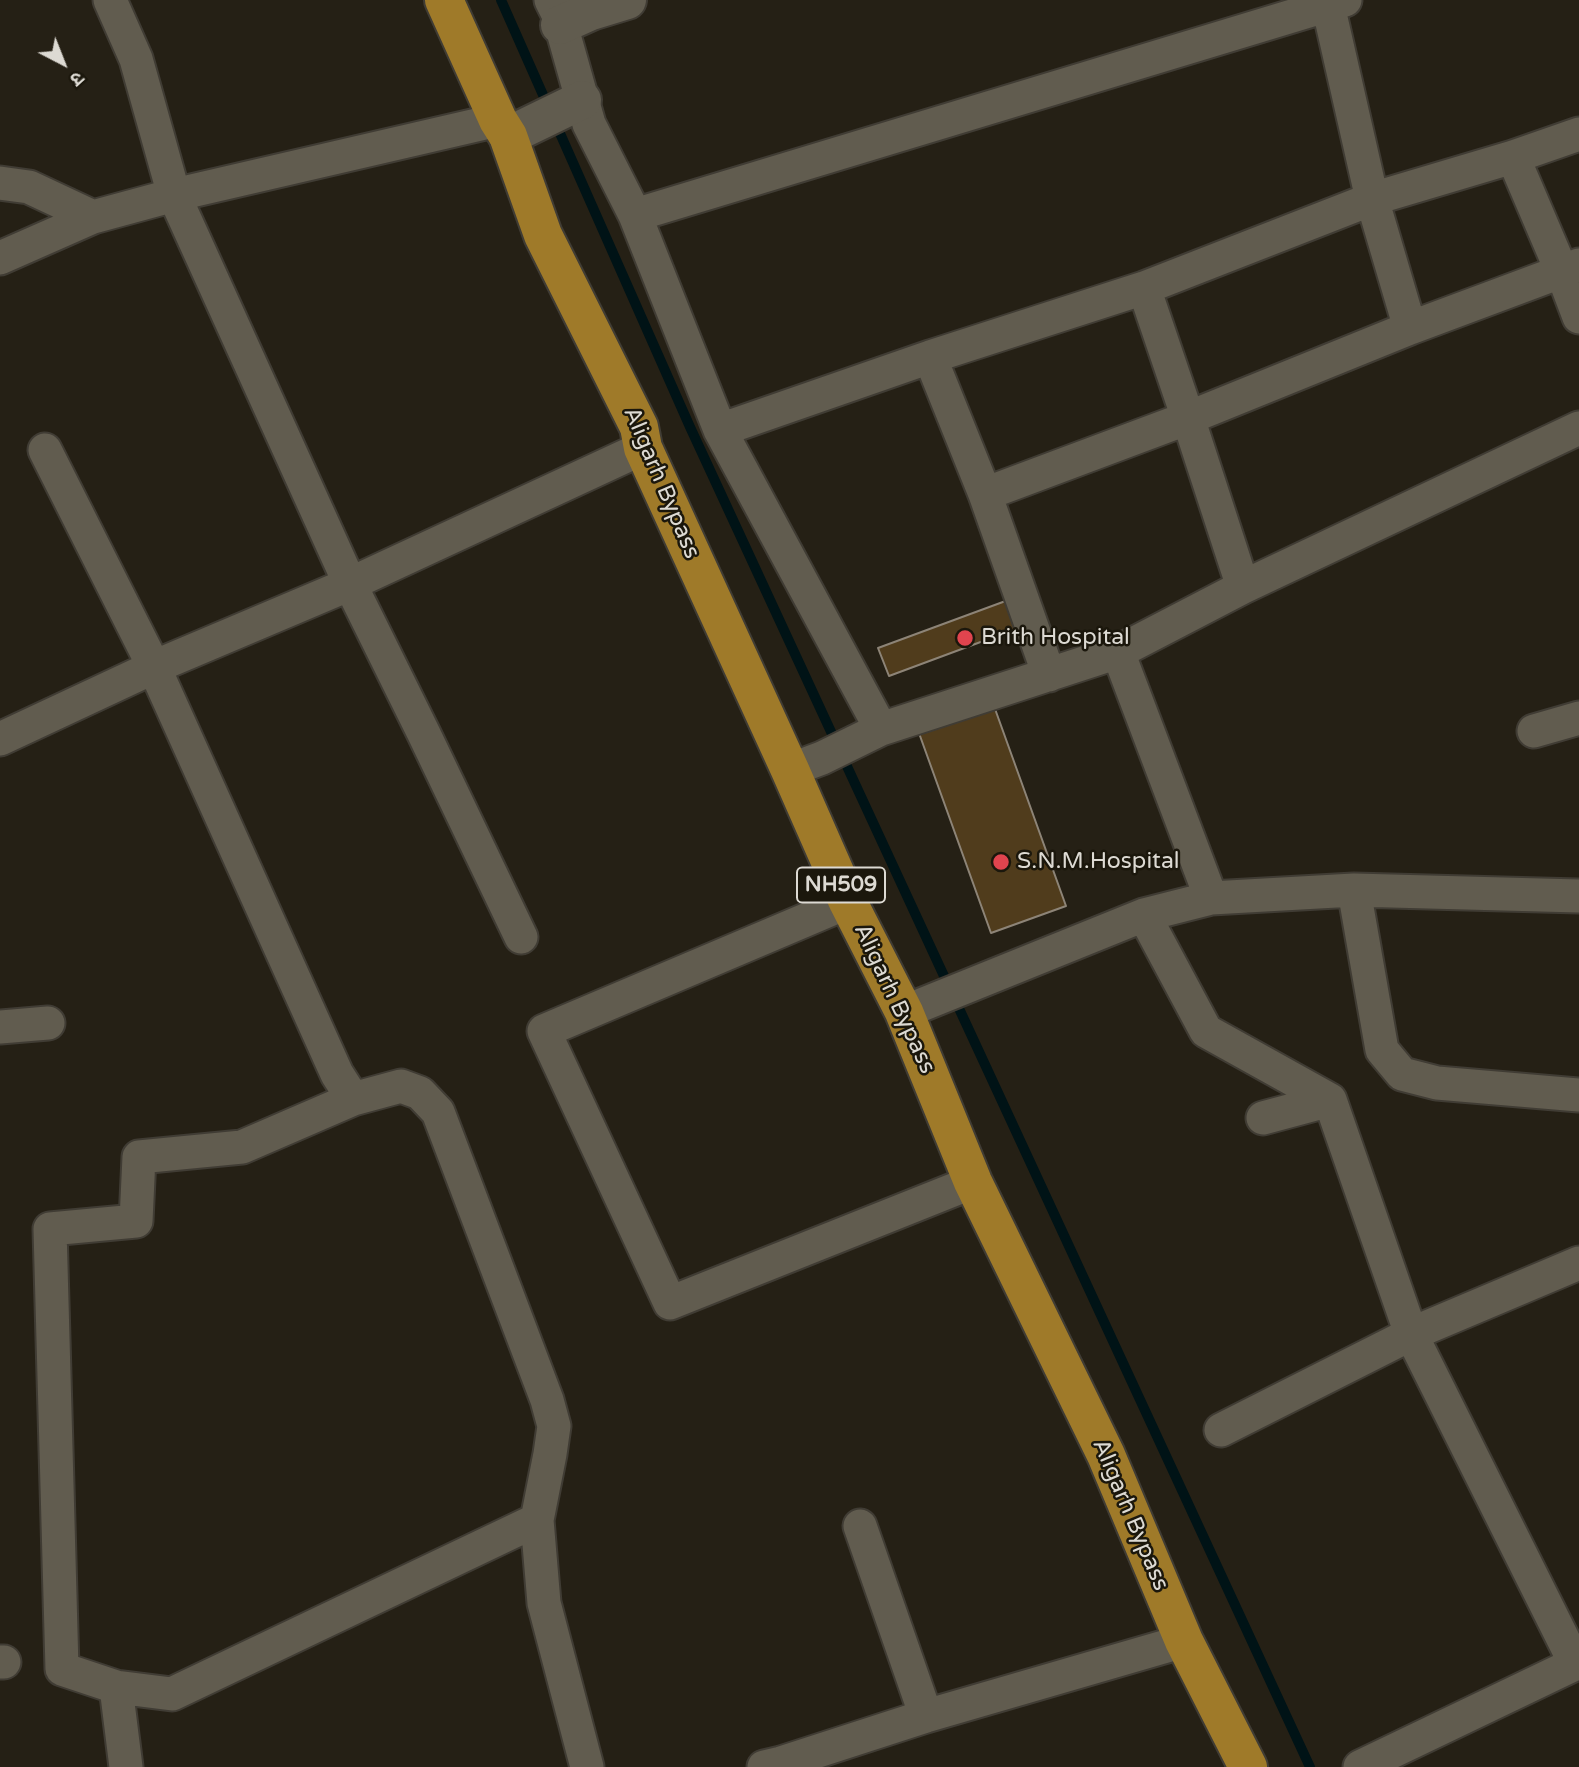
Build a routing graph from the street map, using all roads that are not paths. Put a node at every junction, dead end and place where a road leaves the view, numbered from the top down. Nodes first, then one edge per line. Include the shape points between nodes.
1 (110, 0) edge
2 (444, 0) edge
3 (627, 0) edge
4 (1336, 3) edge
5 (556, 12) edge
6 (582, 100) junction
7 (503, 128) junction
8 (1579, 134) edge
9 (1513, 157) junction
10 (0, 183) edge
11 (174, 195) junction
12 (1372, 199) junction
13 (635, 215) junction
14 (93, 217) junction
15 (0, 258) edge
16 (1571, 269) edge
17 (1144, 288) junction
18 (1579, 317) edge
19 (1410, 328) junction
20 (930, 357) junction
21 (1188, 418) junction
22 (1579, 428) edge
23 (720, 430) junction
24 (643, 448) junction
25 (45, 450) dead end
26 (985, 494) junction
27 (350, 584) junction
28 (1243, 587) junction
29 (1118, 652) junction
30 (154, 667) junction
31 (1049, 675) junction
32 (1579, 718) edge
33 (1534, 731) dead end
34 (875, 733) junction
35 (0, 739) edge
36 (806, 764) junction
37 (1354, 890) junction
38 (1579, 896) edge
39 (1211, 898) junction
40 (848, 902) junction
41 (1144, 915) junction
42 (521, 937) dead end
43 (918, 1007) junction
44 (48, 1023) dead end
45 (0, 1027) edge
46 (1579, 1095) edge
47 (353, 1099) junction
48 (1330, 1100) junction
49 (1263, 1118) dead end
50 (974, 1182) junction
51 (1579, 1263) edge
52 (1411, 1335) junction
53 (1221, 1430) dead end
54 (537, 1520) junction
55 (860, 1526) dead end
56 (1184, 1641) junction
57 (1577, 1663) edge
58 (116, 1687) junction
59 (926, 1716) junction
60 (775, 1766) edge
61 (126, 1767) edge
62 (587, 1767) edge
63 (1248, 1767) edge
64 (1360, 1767) edge

1 - 11 street via 136,59
2 - 7 highway, Aligarh Bypass / NH509
3 - 5 street via 591,11
4 - 12 street
4 - 13 street
5 - 6 street
6 - 7 street
6 - 13 street via 589,124
7 - 11 street
7 - 24 highway, Aligarh Bypass / NH509 via 543,235 639,427
8 - 9 street
9 - 12 street
9 - 16 street
10 - 14 street via 29,187
11 - 14 street
11 - 27 street
12 - 17 street
12 - 19 street
13 - 23 street
14 - 15 street
16 - 18 street
16 - 19 street
17 - 20 street
17 - 21 street
19 - 21 street
20 - 23 street
20 - 26 street
21 - 26 street
21 - 28 street
22 - 28 street
23 - 34 street
24 - 27 street
24 - 36 highway, Aligarh Bypass / NH509
25 - 30 street
26 - 31 street
27 - 30 street
27 - 42 street
28 - 29 street
29 - 31 street
29 - 39 street
30 - 35 street
30 - 47 street via 337,1074
31 - 34 street
32 - 33 street
34 - 36 street
36 - 40 highway, Aligarh Bypass / NH509
37 - 38 street
37 - 39 street
37 - 46 street via 1382,1050 1402,1074 1437,1083
39 - 41 street
40 - 43 highway, Aligarh Bypass / NH509
40 - 50 street via 544,1031 670,1303
41 - 43 street
41 - 48 street via 1206,1031
43 - 50 highway, Aligarh Bypass / NH509
44 - 45 street
47 - 54 street via 401,1086 421,1093 438,1112 554,1426
47 - 58 street via 242,1147 139,1157 136,1221 50,1229 62,1669
48 - 49 street
48 - 52 street
50 - 56 highway, Aligarh Bypass / NH509 via 1106,1455
51 - 52 street
52 - 53 street
52 - 57 street
54 - 58 street via 172,1694
54 - 62 street via 544,1603
55 - 59 street
56 - 59 street
56 - 63 highway, Aligarh Bypass / NH509
57 - 64 street
58 - 61 street
59 - 60 street

